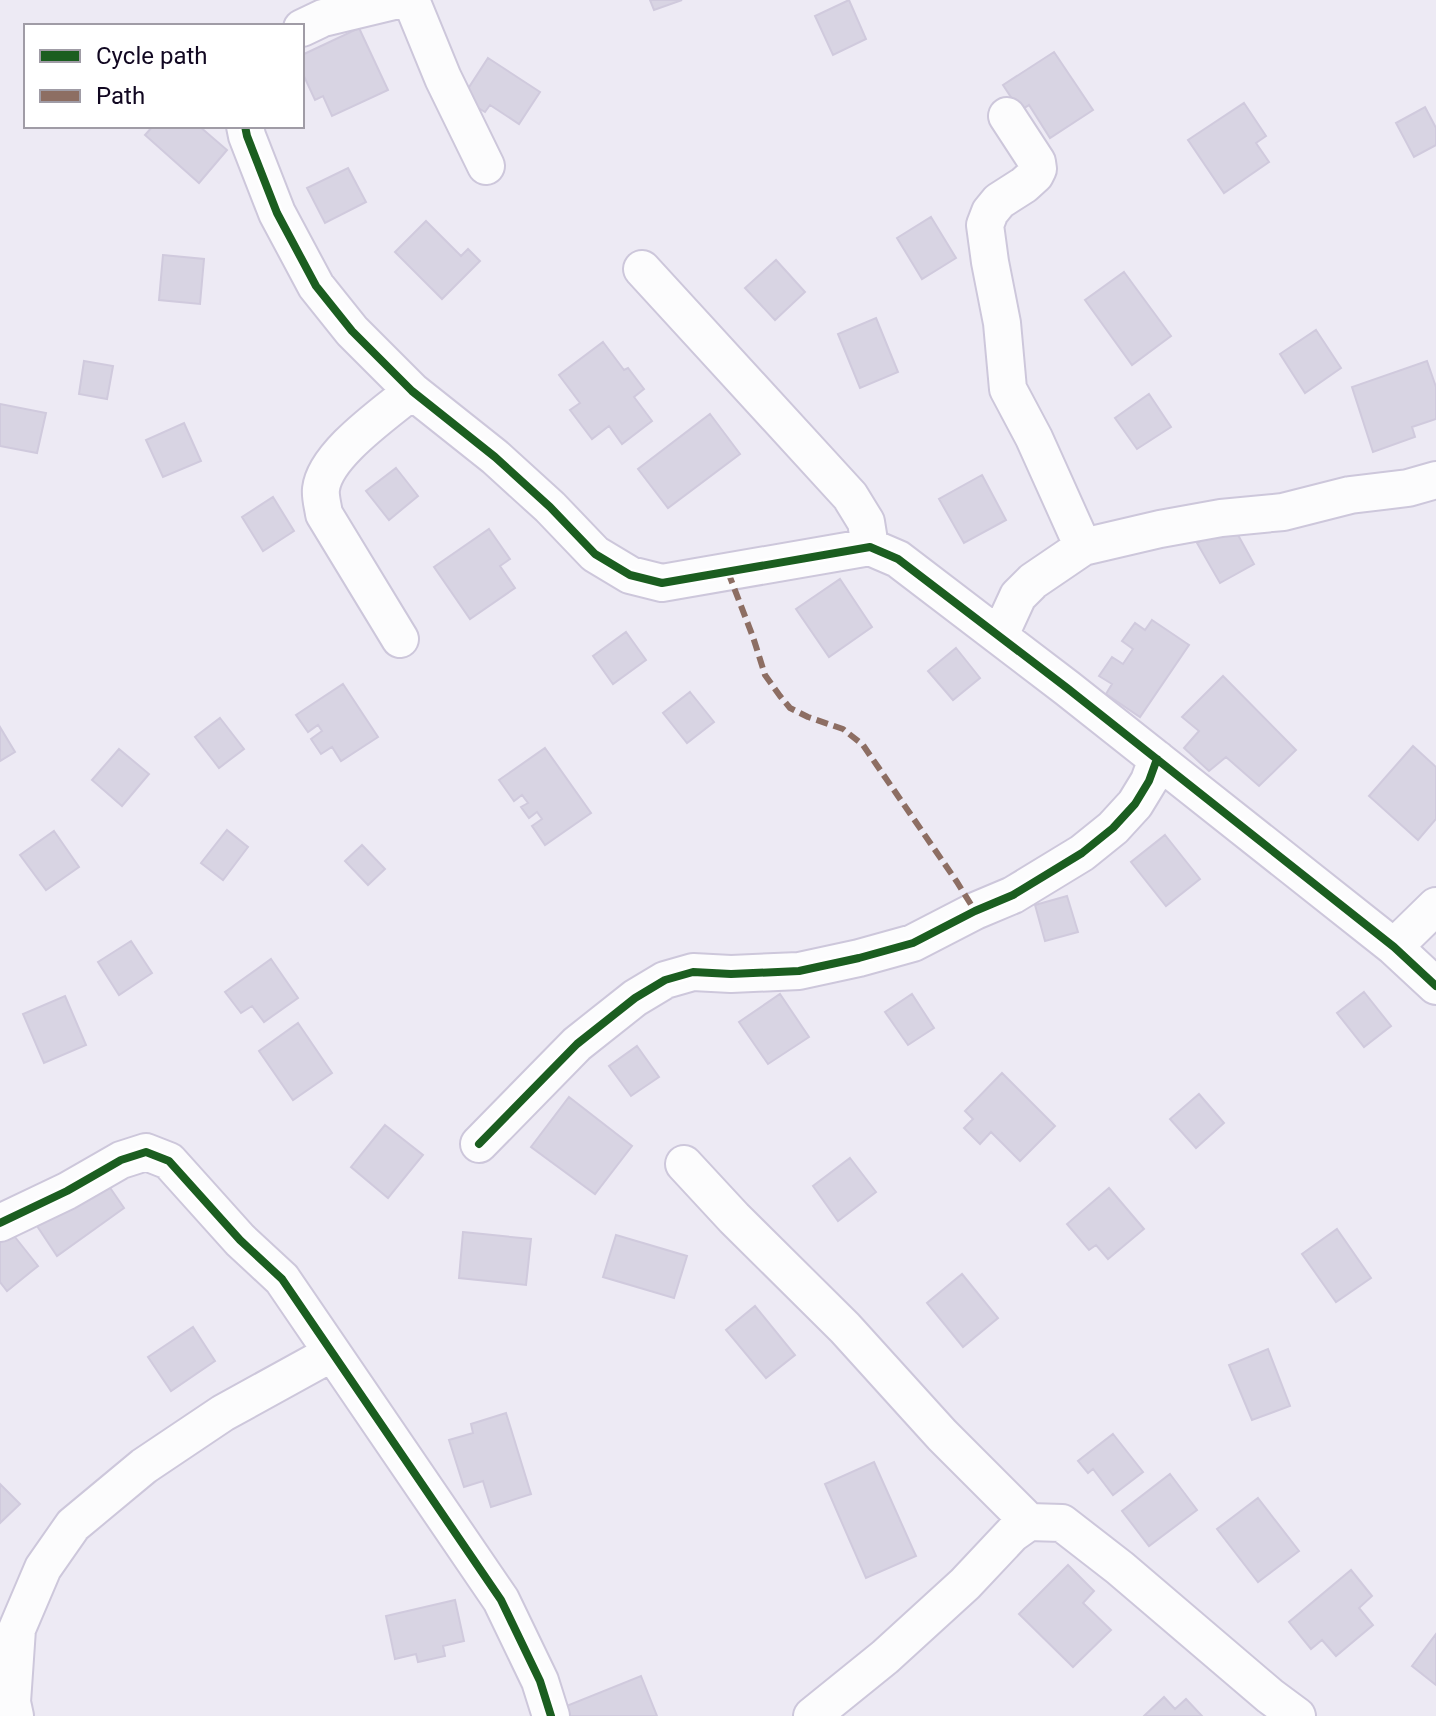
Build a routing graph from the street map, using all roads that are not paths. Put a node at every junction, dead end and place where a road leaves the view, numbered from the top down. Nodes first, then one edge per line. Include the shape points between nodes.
1 (398, 0) edge
2 (411, 0) edge
3 (304, 27) edge
4 (1007, 116) dead end
5 (245, 128) edge
6 (486, 166) dead end
7 (642, 269) dead end
8 (412, 391) junction
9 (1436, 480) edge
10 (870, 547) junction
11 (1083, 547) junction
12 (1000, 635) junction
13 (400, 639) dead end
14 (1157, 759) junction
15 (1436, 906) edge
16 (1394, 947) junction
17 (1436, 986) edge
18 (479, 1144) dead end
19 (684, 1164) dead end
20 (0, 1223) edge
21 (332, 1353) junction
22 (1029, 1522) junction
23 (15, 1716) edge
24 (551, 1716) edge
25 (812, 1716) edge
26 (1297, 1716) edge

1 - 3 street
2 - 6 street
4 - 11 street via 1038,169 999,201 985,225 1008,389
5 - 8 street via 277,213 316,286
7 - 10 street via 850,496 866,522
8 - 10 street via 495,457 595,554 630,575 662,583
8 - 13 street via 345,448 326,472 321,491 324,514
9 - 11 street
10 - 12 street via 898,559
11 - 12 street via 1018,596
12 - 14 street
14 - 16 street
14 - 18 street via 1135,804 1082,853 1013,895 913,943 799,971 693,972 665,980 577,1044
15 - 16 street
16 - 17 street
19 - 22 street
20 - 21 street via 121,1160 146,1152 169,1161 282,1279
21 - 23 street via 210,1422 144,1466 73,1525 43,1568 17,1629
21 - 24 street via 501,1600
22 - 25 street via 885,1657
22 - 26 street via 1062,1523

